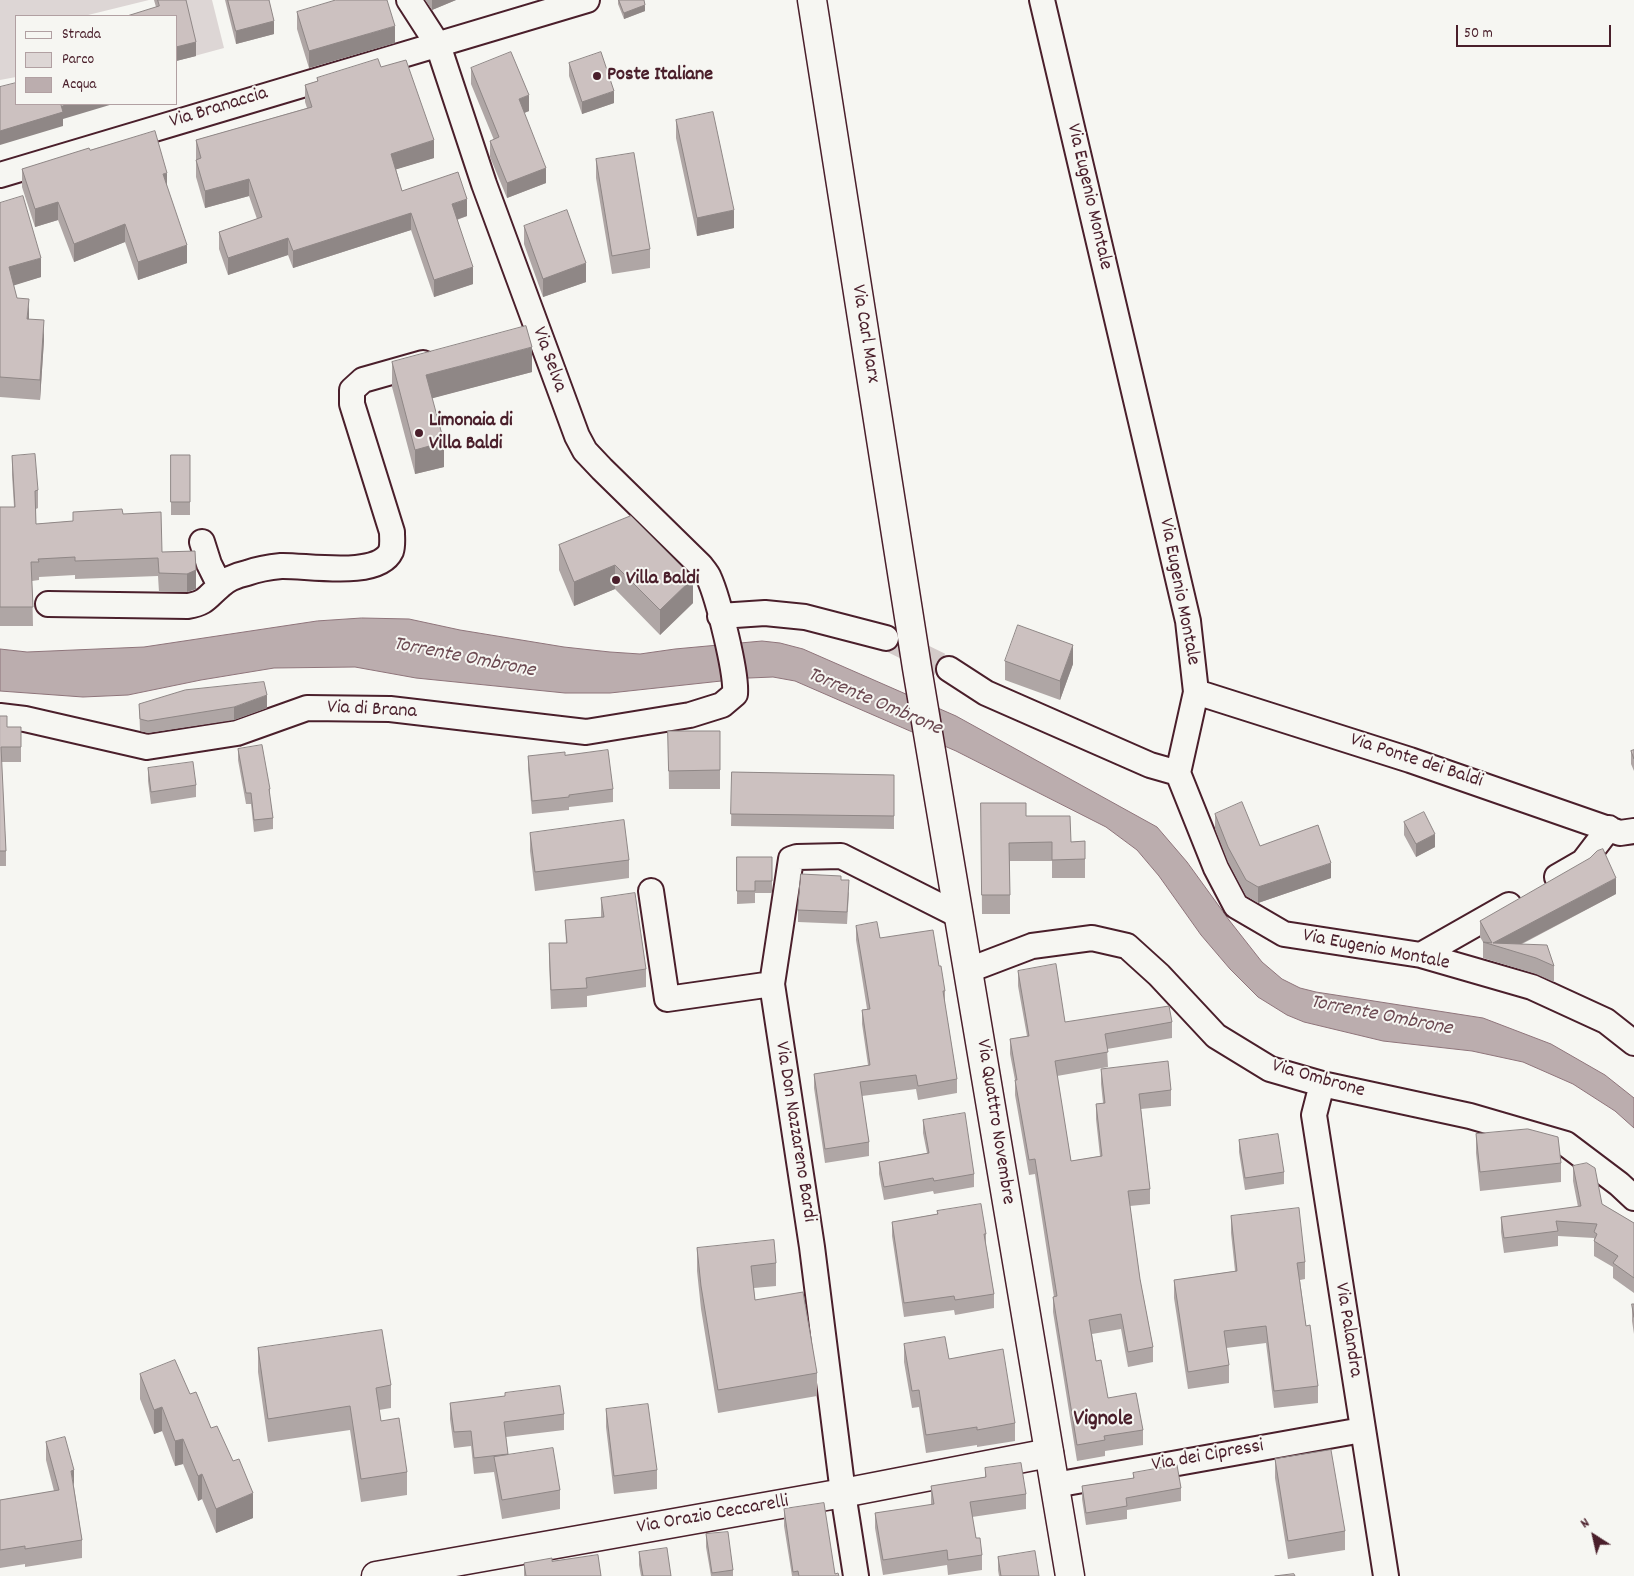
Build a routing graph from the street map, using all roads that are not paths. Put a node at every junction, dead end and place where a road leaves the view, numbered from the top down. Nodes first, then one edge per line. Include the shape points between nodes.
1 (410, 0) edge
2 (587, 0) edge
3 (812, 0) edge
4 (1042, 0) edge
5 (562, 4) edge
6 (438, 45) junction
7 (0, 175) edge
8 (447, 357) edge
9 (202, 542) dead end
10 (220, 586) junction
11 (48, 604) dead end
12 (722, 622) junction
13 (886, 638) tunnel mouth
14 (917, 668) joint
15 (949, 669) tunnel mouth
16 (736, 684) joint
17 (1196, 692) junction
18 (0, 716) edge
19 (1178, 773) junction
20 (1609, 828) junction
21 (1634, 831) edge
22 (650, 891) dead end
23 (960, 916) junction
24 (1421, 955) junction
25 (969, 970) junction
26 (772, 984) junction
27 (1634, 1043) edge
28 (1322, 1084) junction
29 (1634, 1198) edge
30 (1362, 1430) junction
31 (1049, 1453) junction
32 (1054, 1485) junction
33 (843, 1493) junction
34 (376, 1576) edge
35 (856, 1576) edge
36 (1070, 1576) edge
37 (1386, 1576) edge

1 - 6 street, Via Selva
2 - 5 street, Via Branaccia
3 - 14 main road, Via Carl Marx
4 - 17 street, Via Eugenio Montale via 1188,621
5 - 6 street, Via Branaccia
6 - 7 street, Via Branaccia
6 - 12 street, Via Selva via 529,335 585,450 700,565 711,584
8 - 10 street via 363,380 352,390 352,404 392,532 393,544 385,558 358,568 280,566 240,575
9 - 10 street
10 - 11 street via 204,602 188,606
12 - 13 street via 765,613 805,617
12 - 16 street, Via Selva
14 - 23 main road, Via Quattro Novembre
15 - 19 street via 1003,700
16 - 18 street, Via di Brana via 735,694 722,705 690,715 586,732 390,709 307,708 237,733 147,747
17 - 19 street, Via Eugenio Montale
17 - 20 street, Via Ponte dei Baldi
19 - 24 street, Via Eugenio Montale via 1216,868 1236,906 1284,934
20 - 21 street, Via Ponte dei Baldi via 1620,833
20 - 24 street via 1583,862
22 - 26 street via 667,999
23 - 25 main road, Via Quattro Novembre
23 - 26 street, Via Don Nazzareno Bardi via 841,856 796,856 791,859
24 - 27 street, Via Eugenio Montale via 1532,987 1606,1020
25 - 28 street, Via Ombrone via 1032,946 1092,938 1126,946 1159,975 1216,1036 1270,1069
25 - 31 main road, Via Quattro Novembre
26 - 33 street, Via Don Nazzareno Bardi via 810,1237
28 - 29 street, Via Ombrone via 1470,1116 1566,1144
28 - 30 street, Via Palandra via 1314,1116
30 - 32 street, Via dei Cipressi
30 - 37 street, Via Palandra
31 - 32 main road, Via Quattro Novembre
31 - 33 main road, Via Orazio Ceccarelli
32 - 36 main road, Via Quattro Novembre
33 - 34 main road, Via Orazio Ceccarelli
33 - 35 street, Via Don Nazzareno Bardi

